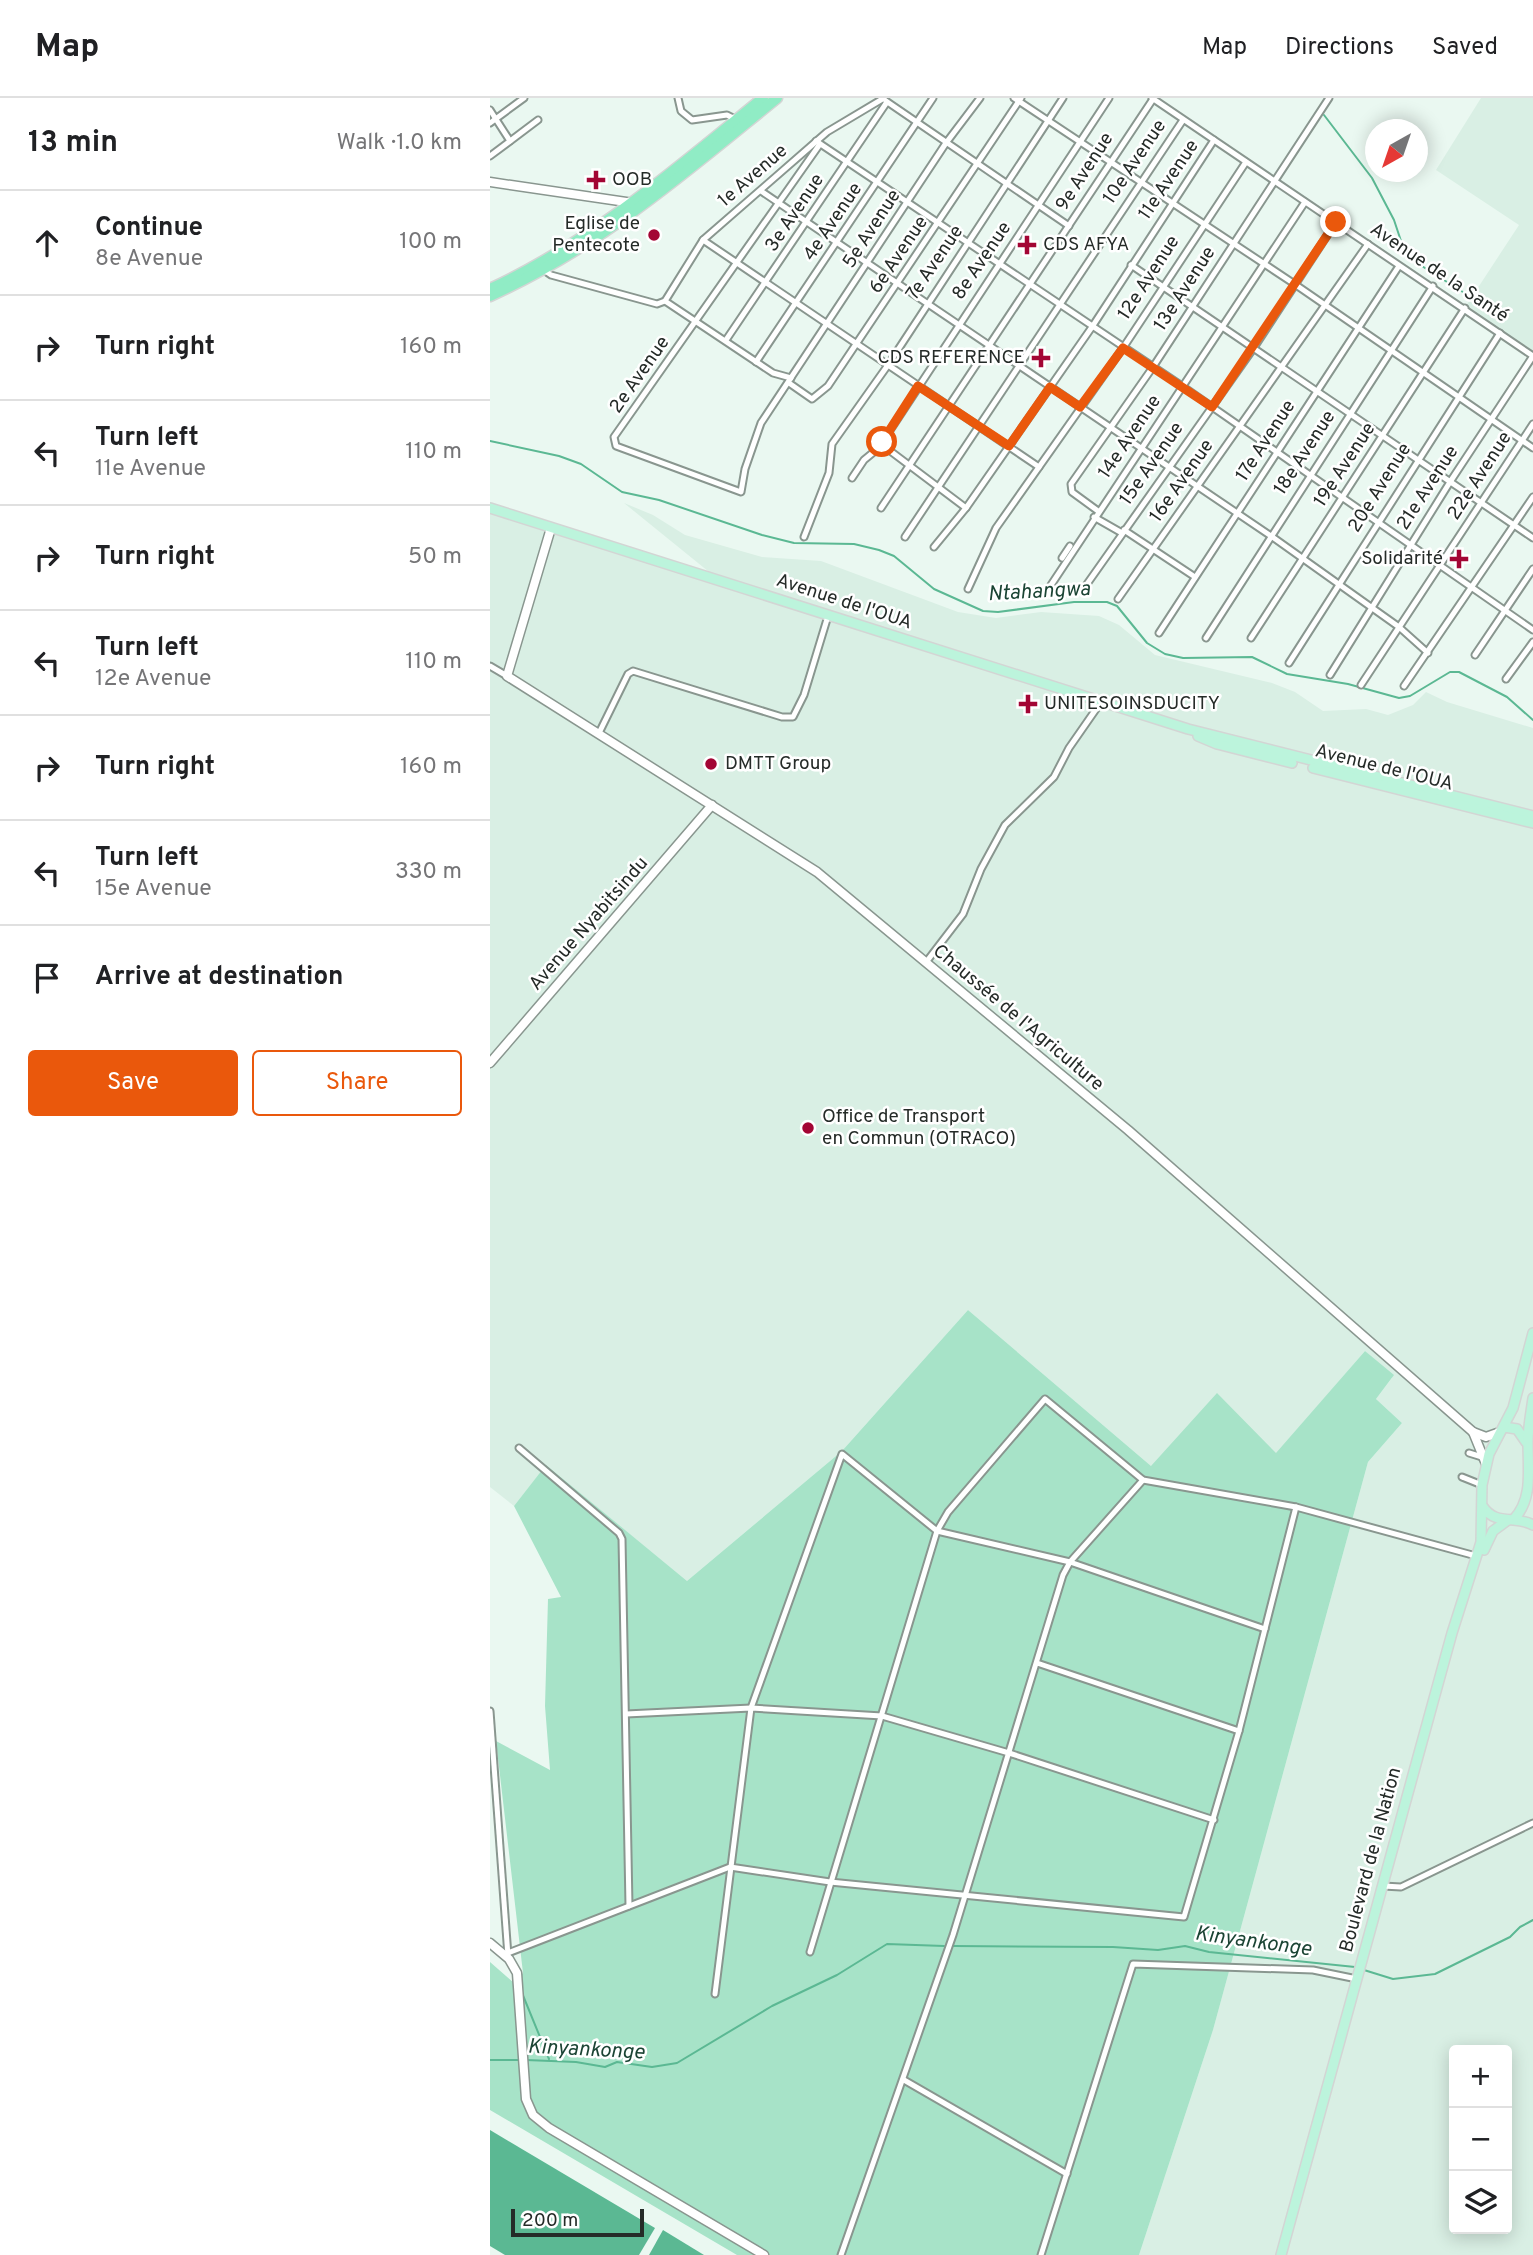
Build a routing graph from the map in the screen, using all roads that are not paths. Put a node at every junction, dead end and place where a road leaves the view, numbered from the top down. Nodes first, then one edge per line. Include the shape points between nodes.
1 (524, 98) edge
2 (678, 98) edge
3 (763, 98) edge
4 (777, 98) edge
5 (933, 98) edge
6 (979, 98) edge
7 (1063, 98) edge
8 (1109, 98) edge
9 (1153, 98) edge
10 (1329, 98) edge
11 (1018, 99) edge
12 (885, 100) edge
13 (516, 101) edge
14 (490, 110) edge
15 (538, 120) dead end
16 (737, 120) junction
17 (1183, 120) junction
18 (492, 121) edge
19 (1048, 121) junction
20 (915, 122) junction
21 (1214, 140) junction
22 (510, 141) junction
23 (1079, 142) junction
24 (818, 143) junction
25 (946, 143) junction
26 (490, 156) edge
27 (849, 162) junction
28 (1110, 162) junction
29 (1245, 162) junction
30 (976, 163) junction
31 (1274, 181) junction
32 (490, 182) edge
33 (878, 182) junction
34 (1006, 183) junction
35 (1140, 183) junction
36 (761, 191) junction
37 (780, 202) junction
38 (908, 202) junction
39 (1306, 202) junction
40 (635, 203) junction
41 (1171, 203) junction
42 (647, 204) junction
43 (1038, 205) junction
44 (808, 221) junction
45 (1336, 222) junction
46 (939, 223) junction
47 (1203, 224) junction
48 (1069, 226) junction
49 (703, 240) junction
50 (838, 242) junction
51 (968, 243) junction
52 (1368, 244) junction
53 (1233, 245) junction
54 (736, 263) junction
55 (868, 263) junction
56 (1000, 264) junction
57 (1265, 264) junction
58 (1131, 265) junction
59 (1399, 266) junction
60 (540, 268) junction
61 (766, 283) junction
62 (899, 283) junction
63 (1030, 284) junction
64 (1296, 285) junction
65 (1164, 286) junction
66 (1433, 286) junction
67 (490, 289) edge
68 (490, 296) edge
69 (665, 301) junction
70 (798, 303) junction
71 (927, 303) junction
72 (1325, 305) junction
73 (1059, 306) junction
74 (1192, 306) junction
75 (1465, 308) junction
76 (697, 321) junction
77 (828, 323) junction
78 (957, 327) junction
79 (1092, 327) junction
80 (1222, 329) junction
81 (1358, 329) junction
82 (1500, 333) junction
83 (726, 340) junction
84 (858, 344) junction
85 (989, 346) junction
86 (1123, 348) junction
87 (1253, 349) junction
88 (1390, 352) junction
89 (1533, 356) edge
90 (756, 362) junction
91 (888, 365) junction
92 (1020, 366) junction
93 (1153, 367) junction
94 (1280, 368) junction
95 (1423, 374) junction
96 (790, 380) junction
97 (918, 386) junction
98 (1182, 386) junction
99 (1050, 387) junction
100 (1318, 390) junction
101 (1456, 397) junction
102 (949, 406) junction
103 (1080, 407) junction
104 (1212, 407) junction
105 (1349, 413) junction
106 (1491, 419) junction
107 (1533, 424) edge
108 (978, 426) junction
109 (1240, 426) junction
110 (1111, 428) junction
111 (1383, 435) junction
112 (1522, 441) junction
113 (881, 444) junction
114 (1009, 446) junction
115 (1142, 448) junction
116 (1533, 448) edge
117 (1277, 452) junction
118 (1417, 459) junction
119 (908, 467) junction
120 (1040, 467) junction
121 (1169, 467) junction
122 (1310, 474) junction
123 (852, 478) dead end
124 (1450, 482) junction
125 (1198, 486) junction
126 (937, 488) junction
127 (1344, 497) junction
128 (1533, 497) edge
129 (1480, 504) junction
130 (490, 508) edge
131 (881, 508) dead end
132 (966, 508) junction
133 (1096, 512) junction
134 (1237, 513) junction
135 (1377, 521) junction
136 (1514, 525) junction
137 (551, 528) junction
138 (1123, 532) junction
139 (1271, 536) junction
140 (804, 537) dead end
141 (905, 537) dead end
142 (1533, 538) edge
143 (1410, 544) junction
144 (934, 547) dead end
145 (1152, 550) junction
146 (1062, 558) dead end
147 (1303, 559) junction
148 (1440, 566) junction
149 (1533, 569) edge
150 (1195, 577) junction
151 (1087, 584) dead end
152 (1338, 584) junction
153 (1051, 585) dead end
154 (968, 589) dead end
155 (1473, 589) junction
156 (1118, 599) dead end
157 (1371, 607) junction
158 (1506, 611) junction
159 (828, 616) junction
160 (1399, 627) junction
161 (1533, 630) edge
162 (1159, 634) dead end
163 (1206, 638) dead end
164 (1251, 638) dead end
165 (1533, 642) edge
166 (1428, 653) junction
167 (1475, 655) dead end
168 (1289, 663) dead end
169 (490, 666) edge
170 (1330, 675) dead end
171 (507, 677) junction
172 (1506, 679) dead end
173 (1362, 685) dead end
174 (1404, 686) dead end
175 (1101, 702) junction
176 (599, 733) junction
177 (1232, 745) junction
178 (712, 805) junction
179 (1533, 816) edge
180 (1533, 823) edge
181 (927, 961) junction
182 (490, 1063) edge
183 (1533, 1333) edge
184 (1533, 1398) edge
185 (1502, 1429) junction
186 (1473, 1432) junction
187 (1528, 1446) junction
188 (519, 1448) dead end
189 (1469, 1453) dead end
190 (1484, 1461) junction
191 (1462, 1477) dead end
192 (1143, 1480) junction
193 (1482, 1485) junction
194 (1532, 1493) edge
195 (1482, 1506) junction
196 (1296, 1507) junction
197 (1511, 1520) junction
198 (1533, 1524) edge
199 (937, 1531) junction
200 (1479, 1554) junction
201 (1070, 1562) junction
202 (1265, 1629) junction
203 (1037, 1663) junction
204 (751, 1709) junction
205 (490, 1711) edge
206 (626, 1714) junction
207 (882, 1716) junction
208 (1239, 1731) junction
209 (1009, 1753) junction
210 (1214, 1820) junction
211 (1533, 1823) edge
212 (730, 1867) junction
213 (830, 1882) junction
214 (1386, 1886) junction
215 (965, 1895) junction
216 (629, 1906) junction
217 (490, 1943) edge
218 (810, 1952) dead end
219 (508, 1956) junction
220 (1361, 1972) junction
221 (715, 1994) dead end
222 (904, 2080) junction
223 (1067, 2174) junction
224 (764, 2255) edge
225 (841, 2255) edge
226 (1041, 2255) edge
227 (1281, 2255) edge
228 (1287, 2255) edge

1 - 13 street
2 - 16 street via 689,119 727,115
3 - 16 highway
4 - 42 highway
5 - 20 street, 4e Avenue
6 - 25 street, 5e Avenue
7 - 19 street, 7e Avenue
8 - 23 street, 8e Avenue
9 - 17 street, Avenue de la Santé
9 - 28 street, 9e Avenue
10 - 31 street, 13e Avenue
11 - 19 street
11 - 30 street, 6e Avenue
12 - 20 street
12 - 24 street, 1e Avenue
12 - 27 street, 3e Avenue
13 - 18 street
14 - 18 street
15 - 22 street
16 - 40 highway
17 - 21 street, Avenue de la Santé
17 - 35 street, 10e Avenue
18 - 22 street
19 - 23 street
19 - 34 street, 7e Avenue
20 - 25 street
20 - 33 street, 4e Avenue
21 - 29 street, Avenue de la Santé
21 - 41 street, 11e Avenue
22 - 26 street
23 - 28 street
23 - 43 street, 8e Avenue
24 - 27 street
24 - 36 street, 1e Avenue
24 - 37 street, 2e Avenue
25 - 30 street
25 - 38 street, 5e Avenue
27 - 33 street
27 - 44 street, 3e Avenue
28 - 35 street
28 - 48 street, 9e Avenue
29 - 31 street, Avenue de la Santé
29 - 47 street, 12e Avenue
30 - 34 street
30 - 46 street, 6e Avenue
31 - 39 street, Avenue de la Santé
31 - 53 street, 13e Avenue
32 - 40 street
33 - 38 street
33 - 50 street, 4e Avenue
34 - 43 street
34 - 51 street, 7e Avenue
35 - 41 street
35 - 73 street, 10e Avenue
36 - 37 street
36 - 49 street, 1e Avenue
37 - 44 street
37 - 54 street, 2e Avenue
38 - 46 street
38 - 55 street, 5e Avenue
39 - 45 street, Avenue de la Santé
39 - 57 street, 14e Avenue
40 - 42 street
40 - 60 highway
41 - 47 street
41 - 58 street, 11e Avenue
42 - 60 highway
43 - 48 street
43 - 56 street, 8e Avenue
44 - 50 street
44 - 61 street, 3e Avenue
45 - 52 street, Avenue de la Santé
45 - 64 street, 15e Avenue
46 - 51 street
46 - 62 street, 6e Avenue
47 - 53 street
47 - 65 street, 12e Avenue
48 - 63 street, 9e Avenue
49 - 54 street
49 - 69 street, 1e Avenue
50 - 55 street
50 - 70 street, 4e Avenue
51 - 56 street
51 - 71 street, 7e Avenue
52 - 59 street, Avenue de la Santé
52 - 72 street, 16e Avenue
53 - 57 street
53 - 74 street, 13e Avenue
54 - 61 street
54 - 76 street, 2e Avenue
55 - 62 street
55 - 77 street, 5e Avenue
56 - 63 street
56 - 78 street, 8e Avenue
57 - 64 street
57 - 80 street, 14e Avenue
58 - 65 street
58 - 79 street, 11e Avenue
59 - 66 street, Avenue de la Santé
59 - 81 street, 17e Avenue
60 - 67 highway
60 - 68 highway
60 - 69 street via 657,304
61 - 70 street
61 - 83 street, 3e Avenue
62 - 71 street
62 - 84 street, 6e Avenue
63 - 73 street
63 - 85 street, 9e Avenue
64 - 72 street
64 - 87 street, 15e Avenue
65 - 74 street
65 - 86 street, 12e Avenue
66 - 75 street, Avenue de la Santé
66 - 88 street, 18e Avenue
69 - 76 street
70 - 77 street
70 - 90 street, 4e Avenue
71 - 78 street
71 - 91 street, 7e Avenue
72 - 81 street
72 - 94 street, 16e Avenue
73 - 79 street
73 - 92 street, 10e Avenue
74 - 80 street
74 - 93 street, 13e Avenue
75 - 82 street, Avenue de la Santé
75 - 95 street, 19e Avenue
76 - 83 street
76 - 96 street, 2e Avenue via 614,437 616,446 737,493 742,490 761,424
77 - 84 street
77 - 96 street, 5e Avenue
78 - 85 street
78 - 97 street, 8e Avenue
79 - 86 street
79 - 99 street, 11e Avenue
80 - 87 street
80 - 98 street, 14e Avenue
81 - 88 street
81 - 100 street, 17e Avenue
82 - 89 street, Avenue de la Santé
82 - 101 street, 20e Avenue
83 - 90 street
84 - 91 street
84 - 96 street, 6e Avenue via 814,399
85 - 92 street
85 - 102 street, 9e Avenue
86 - 93 street
86 - 103 street, 12e Avenue
87 - 94 street
87 - 104 street, 15e Avenue
88 - 95 street
88 - 105 street, 18e Avenue
89 - 106 street, 21e Avenue
90 - 96 street
91 - 97 street
91 - 140 street, 7e Avenue via 832,444 829,473
92 - 99 street
92 - 108 street, 10e Avenue
93 - 98 street
93 - 110 street, 13e Avenue
94 - 100 street
94 - 109 street, 16e Avenue
95 - 101 street
95 - 111 street, 19e Avenue
97 - 102 street
97 - 113 street, 8e Avenue
98 - 104 street
98 - 115 street, 14e Avenue
99 - 103 street
99 - 114 street, 11e Avenue
100 - 105 street
100 - 117 street, 17e Avenue
101 - 106 street
101 - 118 street, 20e Avenue
102 - 108 street
102 - 119 street, 9e Avenue
103 - 110 street
103 - 120 street, 12e Avenue
104 - 109 street
104 - 121 street, 15e Avenue
105 - 111 street
105 - 122 street, 18e Avenue
106 - 112 street
106 - 124 street, 21e Avenue
107 - 112 street, 22e Avenue
108 - 114 street
108 - 126 street, 10e Avenue
109 - 117 street
109 - 125 street, 16e Avenue
110 - 115 street
110 - 133 street, 13e Avenue via 1071,484 1072,492
111 - 118 street
111 - 127 street, 19e Avenue
112 - 116 street
112 - 129 street, 22e Avenue
113 - 119 street
113 - 123 street, 8e Avenue
114 - 120 street
114 - 132 street, 11e Avenue
115 - 121 street
115 - 133 street, 14e Avenue
117 - 122 street
117 - 134 street, 17e Avenue
118 - 124 street
118 - 135 street, 20e Avenue
119 - 126 street
119 - 131 street, 9e Avenue
120 - 154 street, 12e Avenue via 996,528
121 - 125 street
121 - 138 street, 15e Avenue
122 - 127 street
122 - 139 street, 18e Avenue
124 - 129 street
124 - 143 street, 21e Avenue
125 - 134 street
125 - 145 street, 16e Avenue
126 - 132 street
126 - 141 street, 10e Avenue
127 - 135 street
127 - 147 street, 19e Avenue
128 - 136 street
129 - 136 street
129 - 148 street, 22e Avenue
130 - 137 main road, Avenue de l'OUA
132 - 144 street, 11e Avenue
133 - 138 street
133 - 146 street
133 - 153 street, 14e Avenue
134 - 139 street
134 - 150 street, 17e Avenue
135 - 143 street
135 - 152 street, 20e Avenue
136 - 142 street
136 - 155 street
137 - 159 main road, Avenue de l'OUA
137 - 171 street
138 - 145 street
138 - 151 street, 15e Avenue
139 - 147 street
139 - 163 street, 18e Avenue
143 - 148 street
143 - 157 street, 21e Avenue
145 - 150 street
145 - 156 street, 16e Avenue
147 - 152 street
147 - 164 street, 19e Avenue
148 - 155 street
148 - 160 street, 22e Avenue
149 - 158 street
150 - 162 street, 17e Avenue
152 - 157 street
152 - 168 street, 20e Avenue
155 - 158 street
155 - 166 street
157 - 160 street
157 - 170 street, 21e Avenue
158 - 161 street
158 - 167 street
159 - 175 main road, Avenue de l'OUA
159 - 176 street via 793,718 633,671
160 - 166 street
160 - 173 street, 22e Avenue
165 - 172 street
166 - 174 street
169 - 171 street, Chaussée de l'Agriculture
171 - 176 street, Chaussée de l'Agriculture
175 - 177 main road, Avenue de l'OUA via 1188,729 1208,741
175 - 181 street via 1054,777 1005,825 963,914
176 - 178 street, Chaussée de l'Agriculture
177 - 179 main road, Avenue de l'OUA
177 - 180 main road, Avenue de l'OUA
178 - 181 street, Chaussée de l'Agriculture via 817,872
178 - 182 street, Avenue Nyabitsindu
181 - 186 street, Chaussée de l'Agriculture
183 - 185 main road, Boulevard de la Nation via 1517,1398
184 - 187 main road
185 - 186 street via 1486,1437
185 - 187 main road via 1521,1432
185 - 190 main road, Boulevard de la Nation
186 - 190 street, Chaussée de l'Agriculture
187 - 194 main road
188 - 206 street via 621,1536
189 - 190 street
190 - 193 main road, Boulevard de la Nation
191 - 193 street
192 - 196 street
192 - 199 street via 1045,1399 948,1512
192 - 201 street
193 - 195 main road, Boulevard de la Nation
194 - 197 main road, Boulevard de la Nation via 1526,1507
195 - 197 main road via 1494,1517
195 - 200 main road, Boulevard de la Nation
196 - 200 street
196 - 202 street
197 - 198 main road
197 - 200 main road, Boulevard de la Nation via 1493,1531
199 - 201 street
199 - 204 street via 842,1454
199 - 207 street
200 - 214 main road, Boulevard de la Nation
201 - 202 street
201 - 203 street
202 - 208 street
203 - 208 street
203 - 209 street
204 - 206 street
204 - 207 street
204 - 212 street
205 - 219 street
206 - 216 street
207 - 209 street
207 - 213 street
208 - 210 street
209 - 210 street
209 - 215 street
210 - 215 street via 1184,1917
211 - 214 street via 1401,1887
212 - 213 street
212 - 216 street
212 - 221 street
213 - 215 street
213 - 218 street
214 - 220 main road, Boulevard de la Nation
215 - 222 street
216 - 219 street
217 - 219 street
219 - 224 street via 517,1973 526,2099 539,2121
220 - 223 street via 1133,1964
220 - 227 main road, Boulevard de la Nation
220 - 228 main road, Boulevard de la Nation
222 - 223 street
222 - 225 street
223 - 226 street

